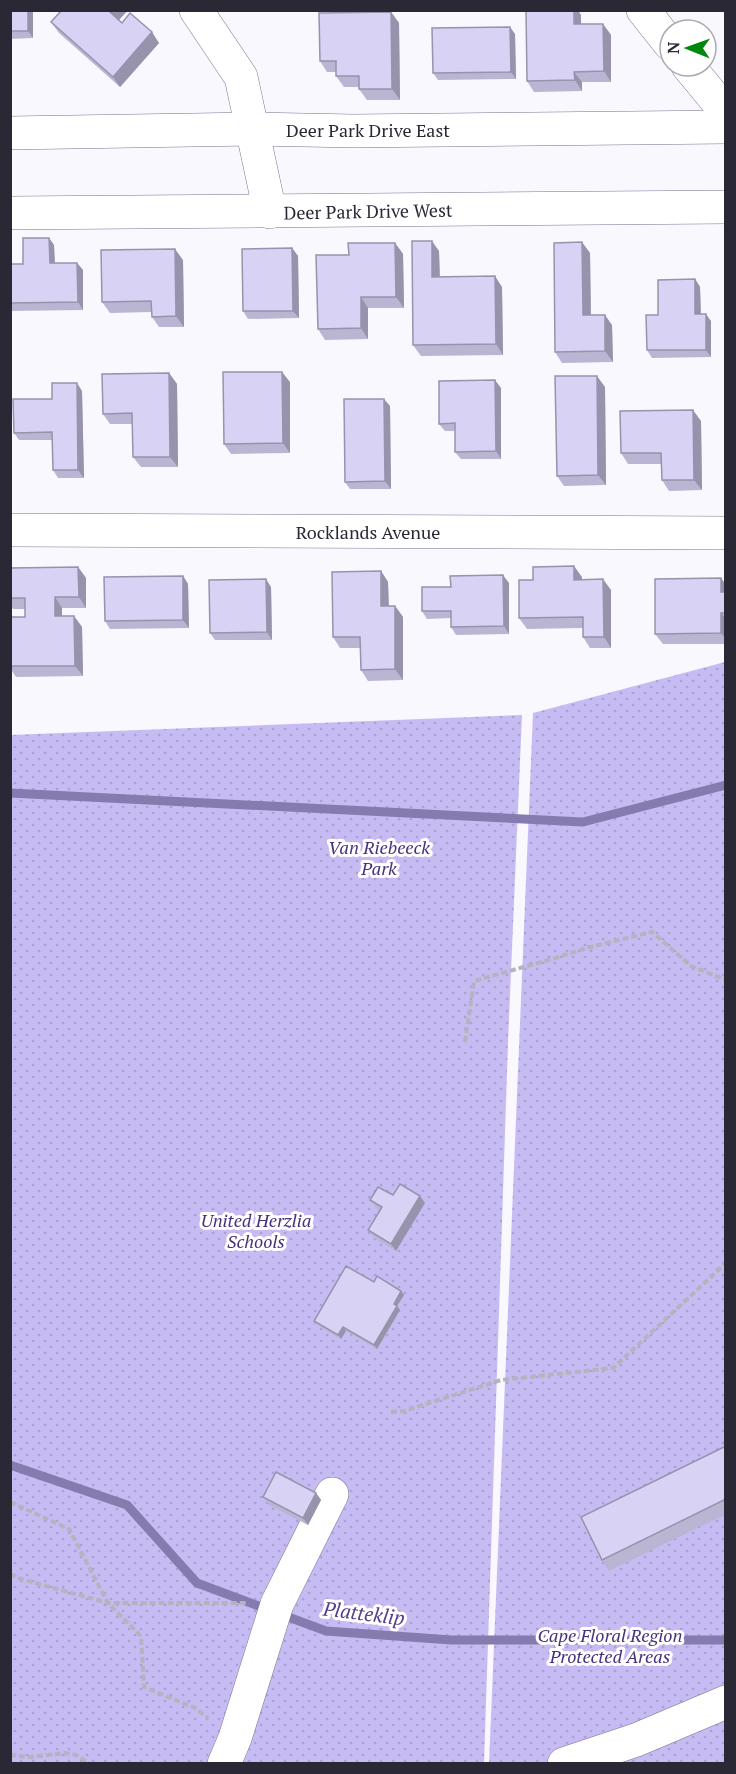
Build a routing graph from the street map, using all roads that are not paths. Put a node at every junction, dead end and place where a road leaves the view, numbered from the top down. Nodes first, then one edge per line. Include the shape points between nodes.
1 (196, 10) edge
2 (643, 10) edge
3 (658, 29) edge
4 (698, 78) edge
5 (726, 112) edge
6 (726, 127) edge
7 (253, 129) junction
8 (10, 133) edge
9 (726, 207) edge
10 (270, 212) junction
11 (10, 213) edge
12 (10, 531) edge
13 (726, 533) edge
14 (332, 1494) dead end
15 (726, 1702) edge
16 (229, 1751) edge
17 (564, 1764) edge

1 - 7 street via 241,77
2 - 3 street
4 - 5 street
6 - 7 street, Deer Park Drive East
7 - 8 street, Deer Park Drive East
7 - 10 street
9 - 10 street, Deer Park Drive West
10 - 11 street, Deer Park Drive West
12 - 13 street, Rocklands Avenue
14 - 16 street via 277,1604
15 - 17 street via 636,1740

